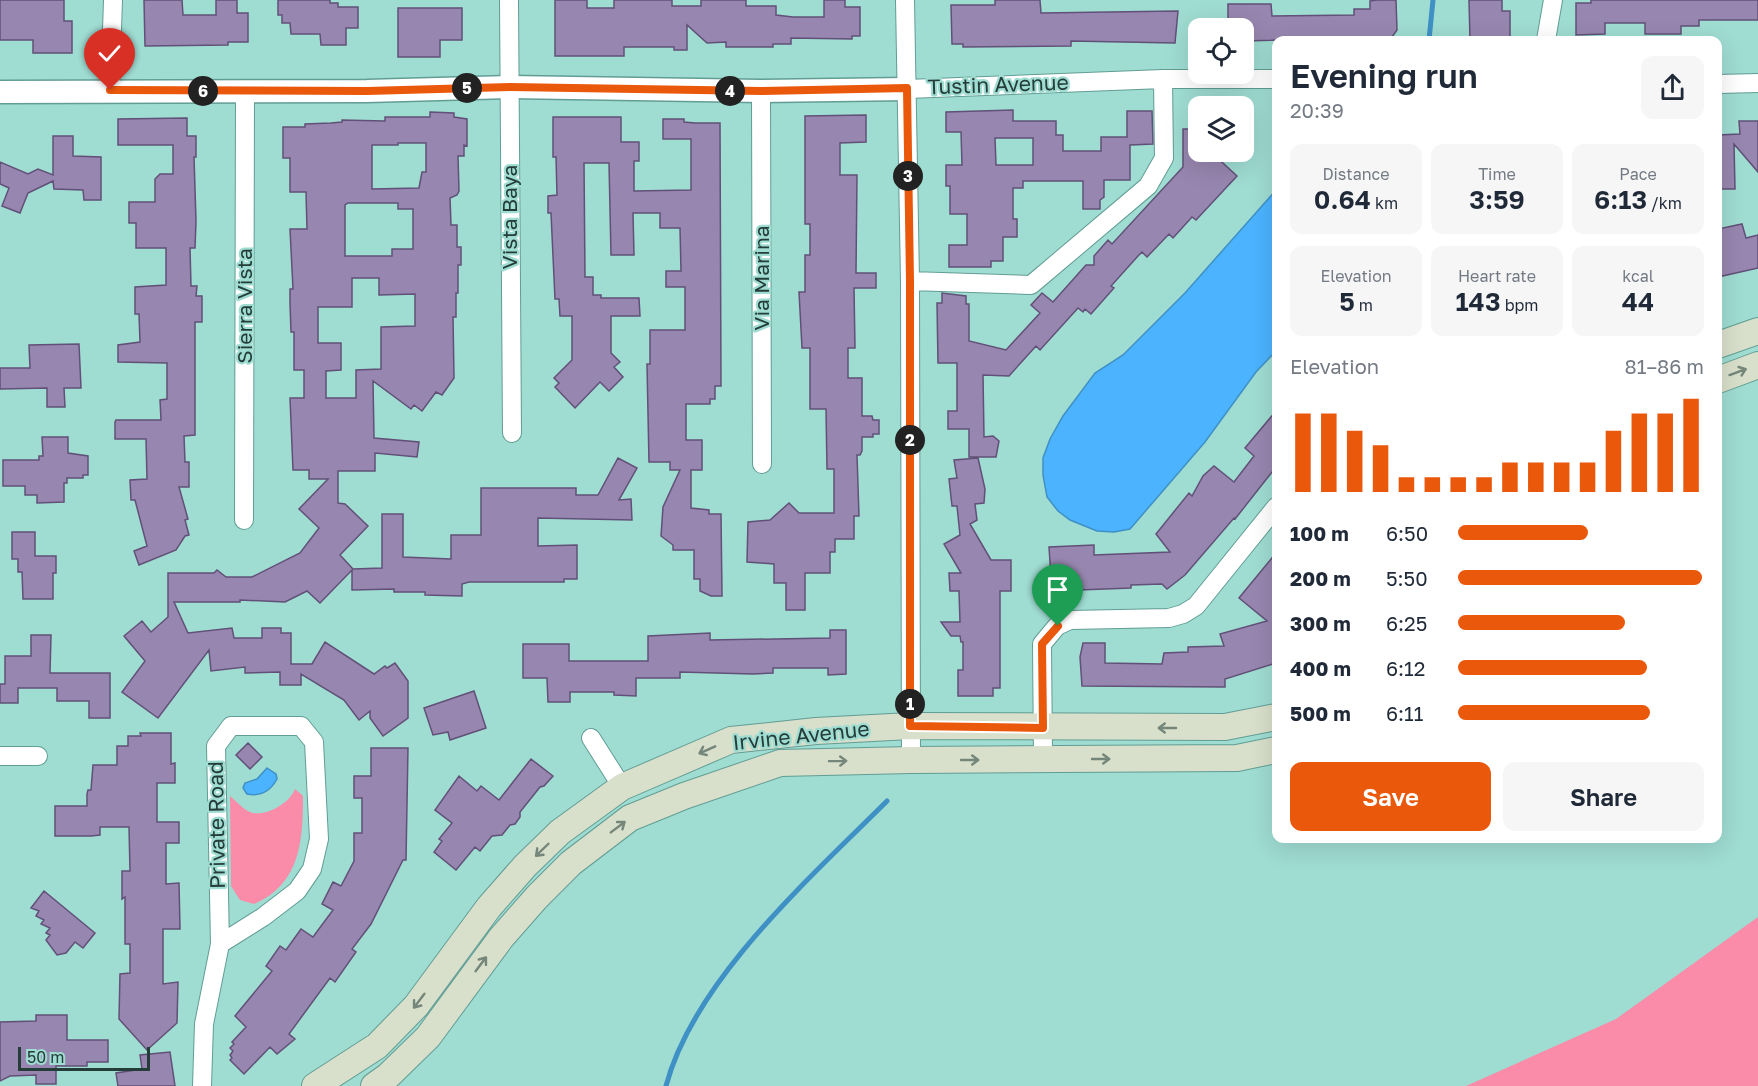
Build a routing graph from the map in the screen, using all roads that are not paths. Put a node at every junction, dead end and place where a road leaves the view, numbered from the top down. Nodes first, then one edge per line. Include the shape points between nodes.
1 (112, 0) edge
2 (509, 0) edge
3 (905, 0) edge
4 (1553, 0) edge
5 (1547, 36) edge
6 (1163, 79) junction
7 (1272, 79) edge
8 (1758, 83) edge
9 (1722, 84) edge
10 (510, 87) junction
11 (907, 88) junction
12 (110, 90) junction
13 (761, 91) junction
14 (0, 92) edge
15 (245, 92) junction
16 (910, 281) junction
17 (1758, 331) edge
18 (1722, 344) edge
19 (1758, 365) edge
20 (1722, 378) edge
21 (512, 434) dead end
22 (762, 464) dead end
23 (1272, 512) edge
24 (244, 520) dead end
25 (1272, 718) edge
26 (910, 726) junction
27 (1043, 728) junction
28 (591, 738) dead end
29 (1272, 751) edge
30 (0, 756) edge
31 (38, 756) dead end
32 (1042, 759) junction
33 (911, 760) junction
34 (622, 787) junction
35 (220, 944) junction
36 (202, 1086) edge
37 (315, 1086) edge
38 (374, 1086) edge

1 - 12 street
2 - 10 street, Vista Baya
3 - 11 street
4 - 5 street
6 - 7 street, Tustin Avenue
6 - 11 street, Tustin Avenue
6 - 16 street via 1164,158 1148,186 1031,285
8 - 9 street
10 - 13 street, Tustin Avenue
10 - 15 street, Tustin Avenue
10 - 21 street, Vista Baya
11 - 13 street, Tustin Avenue
11 - 16 street
12 - 14 street, Tustin Avenue
12 - 15 street, Tustin Avenue
13 - 22 street, Via Marina
15 - 24 street, Sierra Vista
16 - 26 street
17 - 18 main road
20 -> 19 main road
23 - 27 street via 1196,606 1183,614 1170,618 1070,620 1049,633 1042,644
25 -> 27 main road, Irvine Avenue via 1225,728
26 - 27 main road, Irvine Avenue
26 - 33 street
26 -> 34 main road, Irvine Avenue via 816,730 731,740
27 - 32 street
28 - 34 street
32 -> 29 main road, Irvine Avenue via 1237,758
30 - 31 street
33 -> 32 main road, Irvine Avenue
38 -> 33 main road, Irvine Avenue via 428,1037 501,938 537,897 571,863 630,818 780,764
34 -> 37 main road, Irvine Avenue via 560,832 525,866 489,907 416,1006 376,1046
35 - 35 street, Private Road via 297,891 312,869 319,839 314,742 301,726 231,726 216,746
35 - 36 street, Private Road via 204,1024

